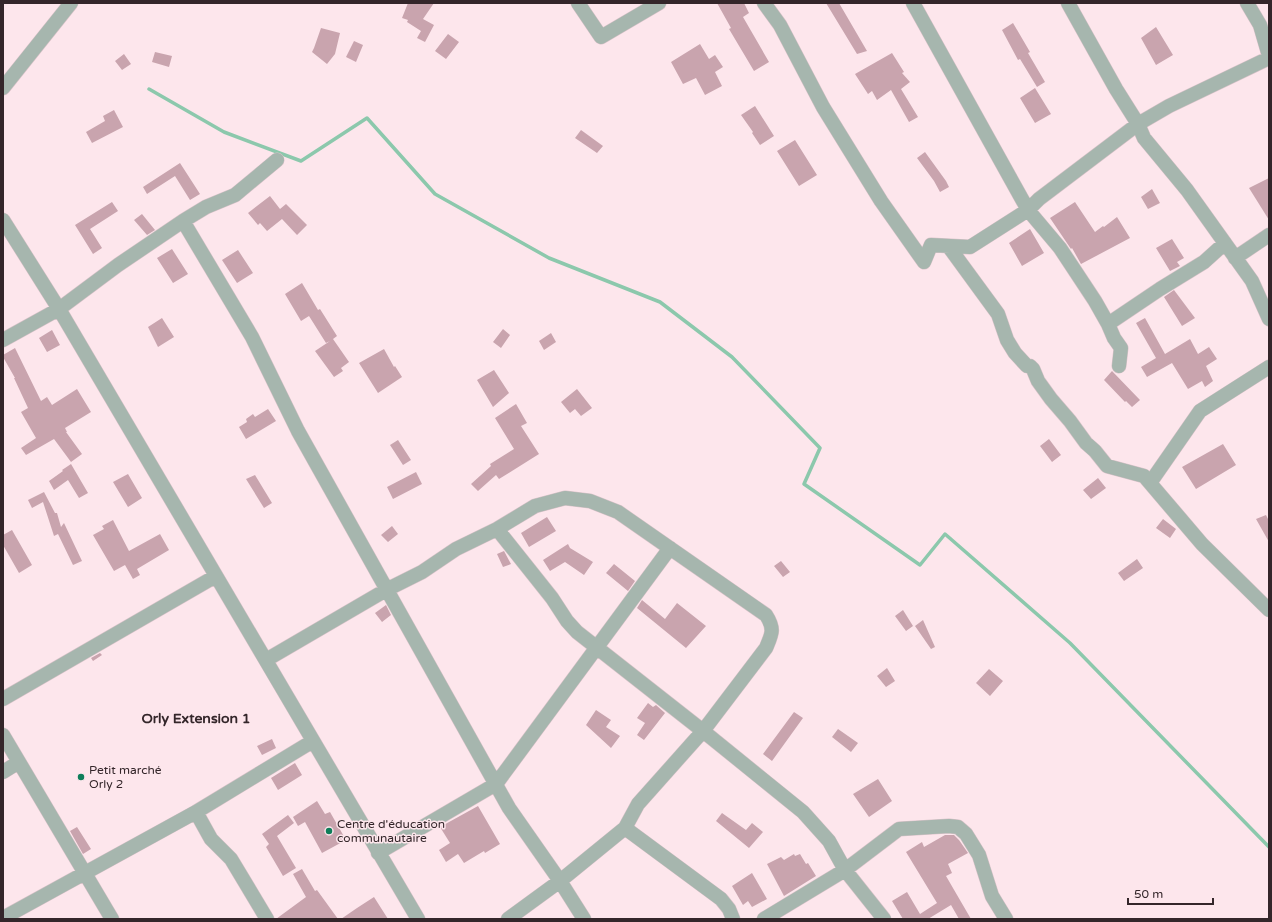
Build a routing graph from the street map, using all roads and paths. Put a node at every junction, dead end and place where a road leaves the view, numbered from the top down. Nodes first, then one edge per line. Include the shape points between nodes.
1 (71, 3) edge
2 (578, 3) edge
3 (659, 3) edge
4 (764, 3) edge
5 (913, 3) edge
6 (1068, 3) edge
7 (1247, 3) edge
8 (1269, 57) edge
9 (3, 88) edge
10 (1138, 124) junction
11 (277, 160) dead end
12 (1028, 210) junction
13 (3, 220) edge
14 (184, 220) junction
15 (1269, 235) edge
16 (1225, 243) junction
17 (949, 247) junction
18 (1235, 258) junction
19 (59, 309) junction
20 (1269, 319) edge
21 (1108, 324) junction
22 (3, 340) edge
23 (1119, 366) dead end
24 (1269, 367) edge
25 (1150, 483) junction
26 (497, 530) junction
27 (670, 548) junction
28 (216, 576) junction
29 (386, 590) junction
30 (1269, 610) edge
31 (596, 648) junction
32 (266, 660) junction
33 (3, 699) edge
34 (703, 731) junction
35 (3, 735) edge
36 (313, 741) junction
37 (19, 762) junction
38 (3, 772) edge
39 (496, 784) junction
40 (196, 812) junction
41 (625, 828) junction
42 (378, 853) junction
43 (845, 870) junction
44 (86, 873) junction
45 (560, 881) junction
46 (3, 918) edge
47 (112, 919) edge
48 (266, 919) edge
49 (418, 919) edge
50 (508, 919) edge
51 (584, 919) edge
52 (734, 919) edge
53 (764, 919) edge
54 (884, 919) edge
55 (1006, 919) edge

1 - 9 street
2 - 3 street via 601,37
4 - 17 street via 780,24 827,114 881,201 924,262 931,245
5 - 12 street
6 - 10 street
7 - 8 street via 1260,25
8 - 10 street
10 - 12 street
10 - 16 street via 1144,138 1187,190
11 - 14 street via 235,195
12 - 17 street via 970,247
12 - 21 street via 1060,248
13 - 19 street
14 - 19 street
14 - 29 street via 252,337 298,431
15 - 18 street
16 - 18 street
16 - 21 street via 1204,262
17 - 25 street via 998,314 1007,340 1015,353 1026,366 1033,369 1038,381 1086,443 1107,466 1144,476
18 - 20 street via 1252,281
19 - 22 street
19 - 28 street
21 - 23 street via 1121,348
24 - 25 street via 1200,411
25 - 30 street via 1202,544
26 - 27 street via 535,506 565,498 590,501 618,512
26 - 29 street via 456,549 422,572
26 - 31 street via 552,598 567,621
27 - 31 street
27 - 34 street via 766,616 771,624 772,634 766,648
28 - 32 street
28 - 33 street
29 - 32 street
29 - 39 street
31 - 34 street
31 - 39 street
32 - 36 street
34 - 41 street via 638,804
34 - 43 street via 803,812 829,841
35 - 37 street
36 - 40 street
36 - 42 street
37 - 38 street
37 - 44 street
39 - 42 street
39 - 45 street
40 - 44 street
40 - 48 street via 211,839 231,858
41 - 45 street
41 - 52 street via 721,899
42 - 49 street
43 - 53 street
43 - 54 street
43 - 55 street via 899,829 958,827 966,834 979,855 992,896
44 - 46 street
44 - 47 street
45 - 50 street
45 - 51 street

